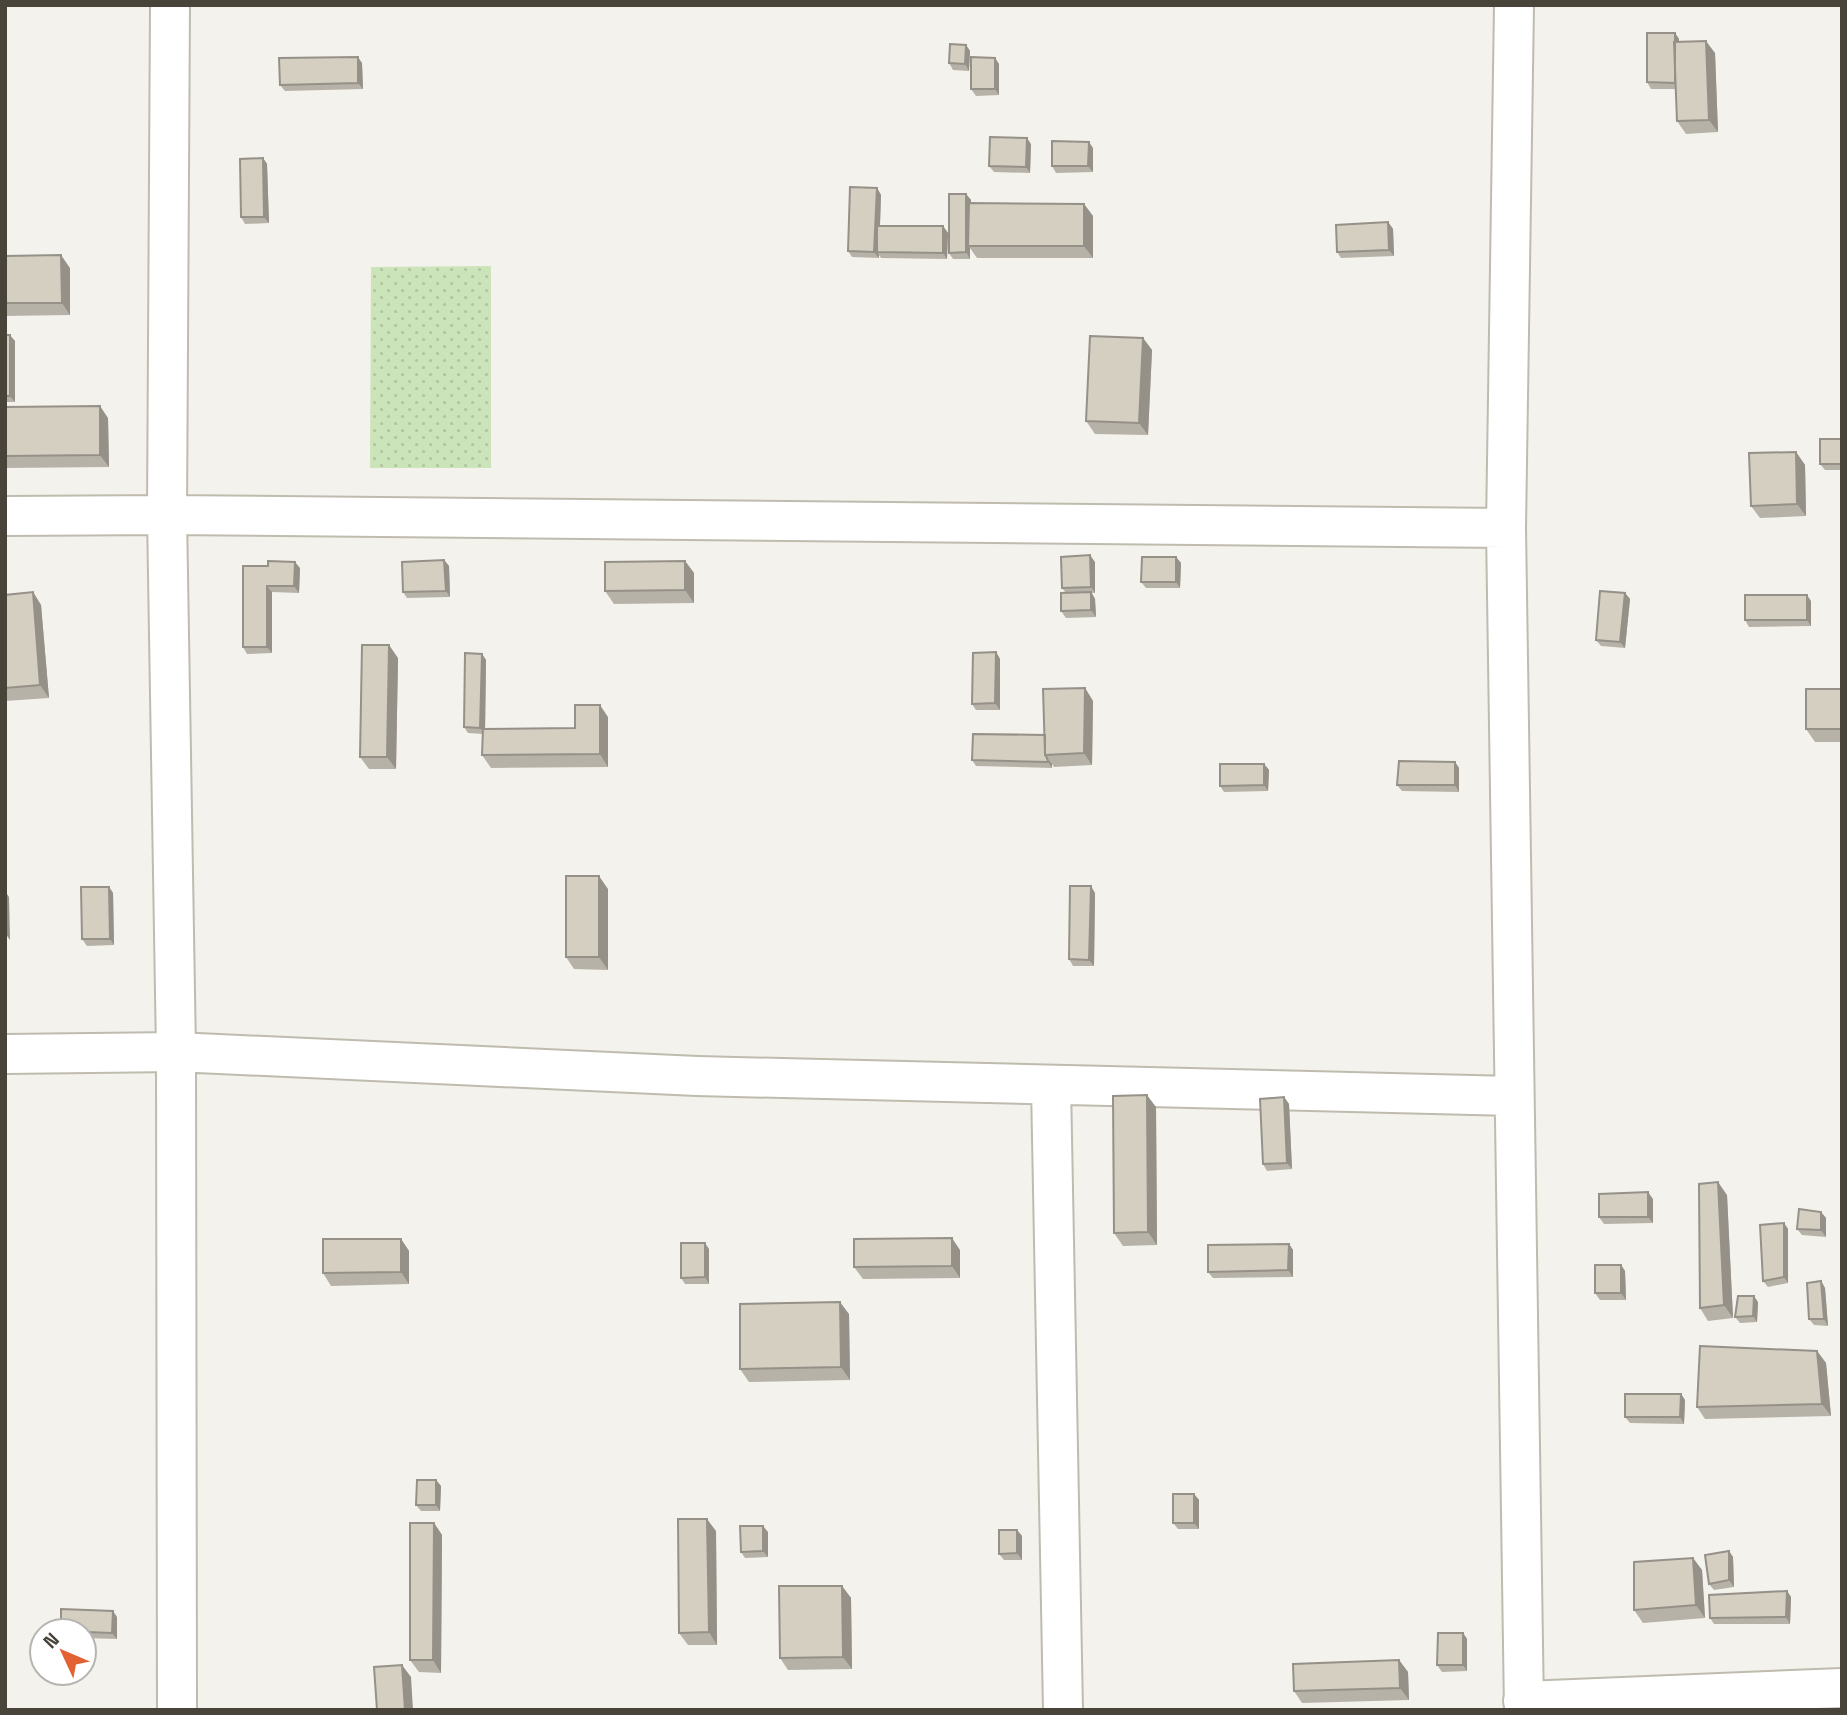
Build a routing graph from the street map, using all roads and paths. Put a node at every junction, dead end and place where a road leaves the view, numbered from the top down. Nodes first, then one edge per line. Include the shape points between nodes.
1 (170, 5) edge
2 (1514, 5) edge
3 (167, 515) junction
4 (5, 516) edge
5 (1506, 528) junction
6 (176, 1052) junction
7 (5, 1054) edge
8 (1051, 1085) junction
9 (1513, 1096) junction
10 (1842, 1688) edge
11 (1524, 1705) edge
12 (177, 1710) edge
13 (1063, 1710) edge

1 - 3 street
2 - 5 street
3 - 4 street
3 - 5 street
3 - 6 street
5 - 9 street
6 - 7 street
6 - 8 street via 697,1076
6 - 12 street
8 - 9 street
8 - 13 street
9 - 11 street
10 - 11 street

